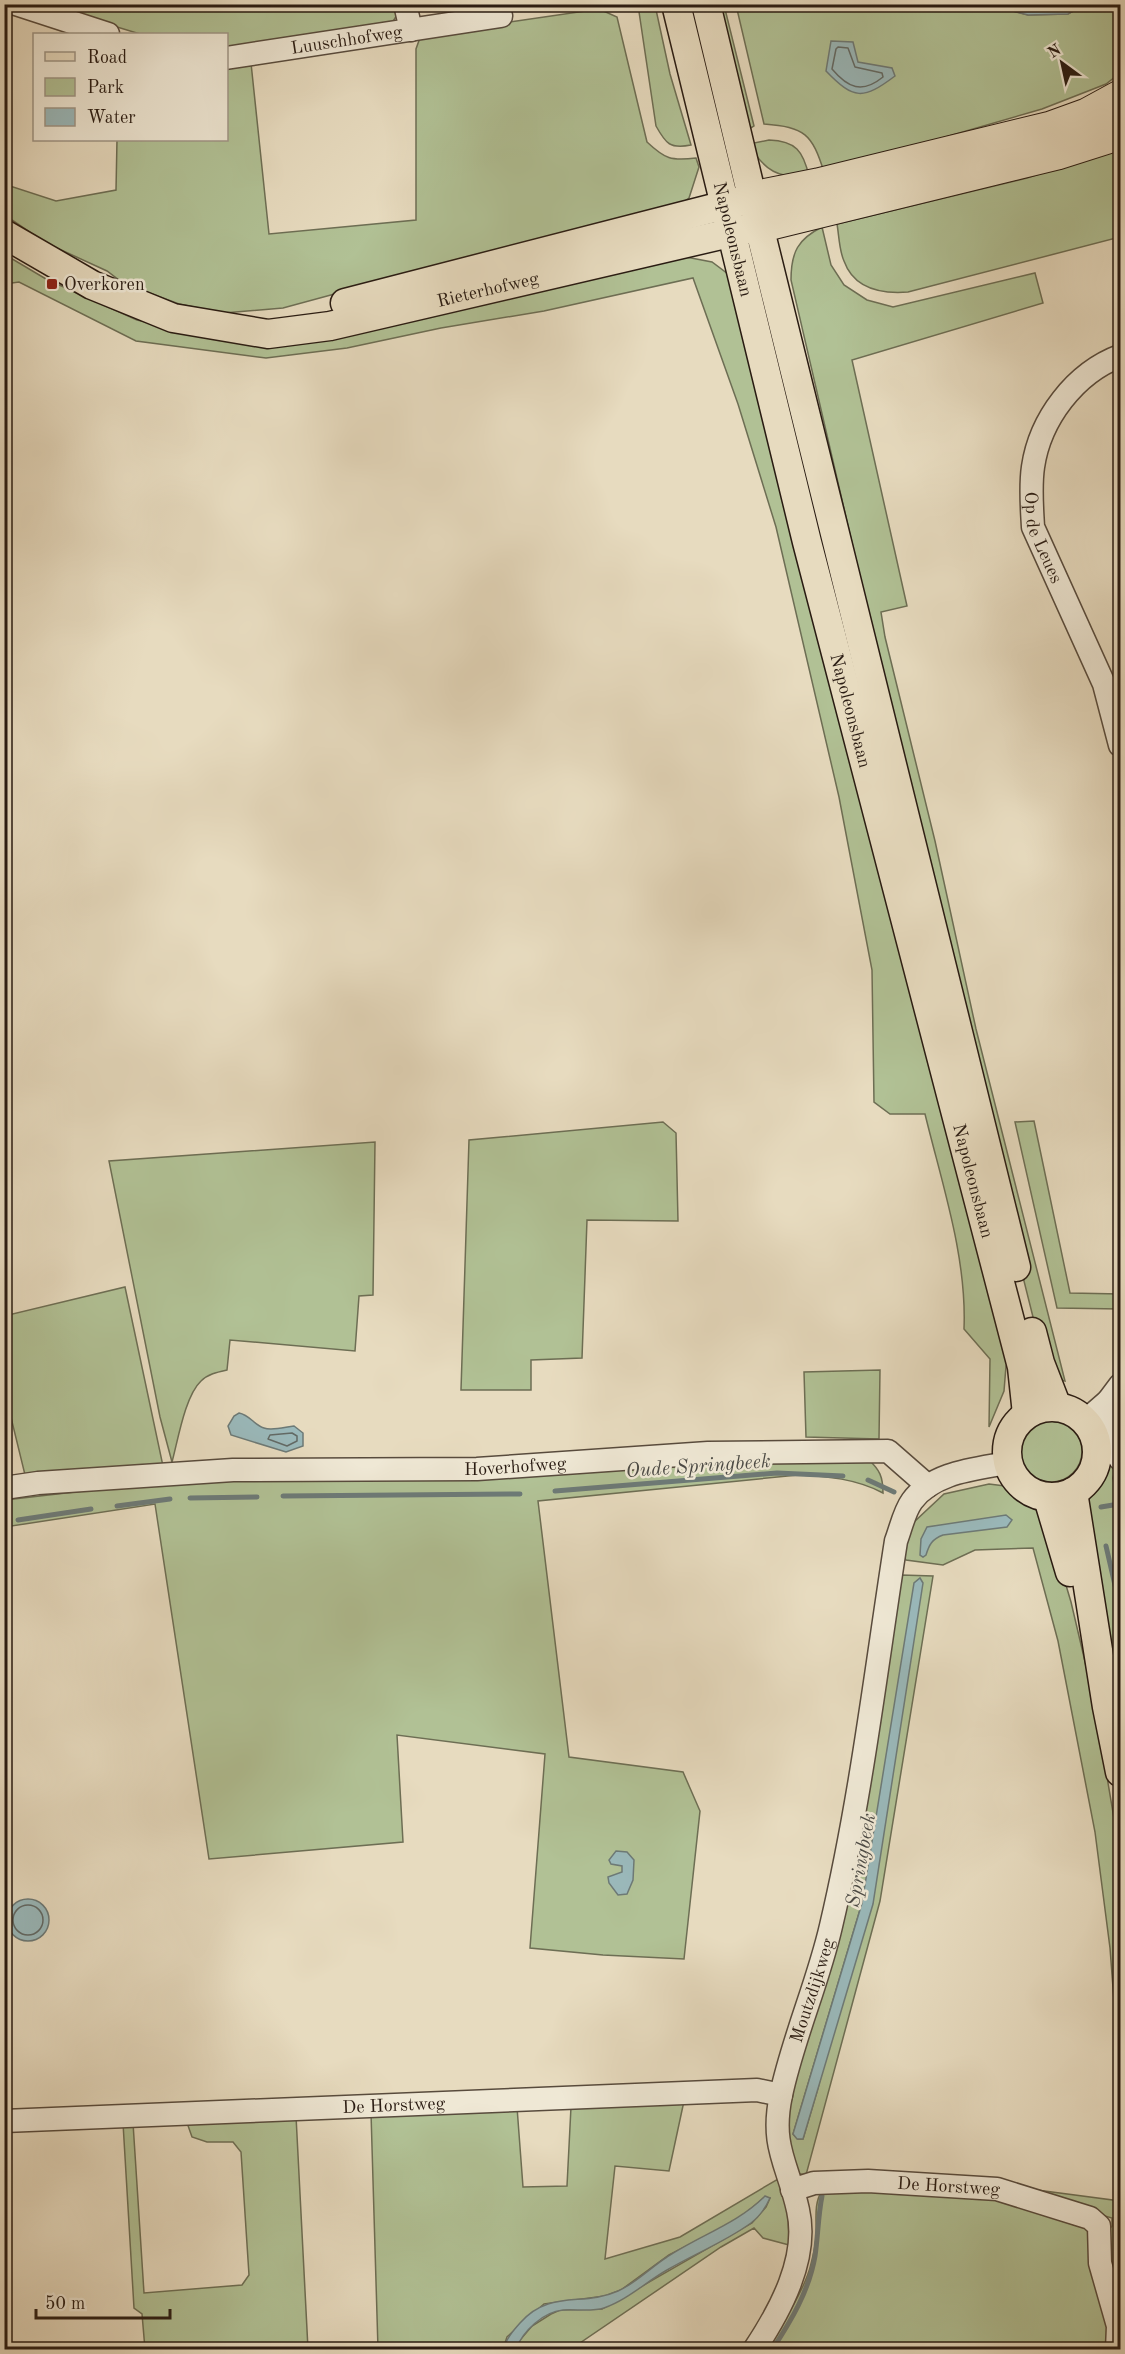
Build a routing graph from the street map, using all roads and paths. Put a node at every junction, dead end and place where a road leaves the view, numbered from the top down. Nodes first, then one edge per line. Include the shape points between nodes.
1 (16, 4) edge
2 (405, 4) edge
3 (676, 4) edge
4 (706, 4) edge
5 (501, 16) dead end
6 (411, 30) junction
7 (105, 33) edge
8 (228, 58) edge
9 (1120, 97) edge
10 (1120, 133) edge
11 (743, 216) junction
12 (4, 234) edge
13 (1120, 356) edge
14 (1119, 734) edge
15 (1114, 1393) edge
16 (1057, 1407) junction
17 (1027, 1414) junction
18 (1085, 1421) junction
19 (1120, 1459) edge
20 (1007, 1463) junction
21 (928, 1486) junction
22 (4, 1488) edge
23 (1061, 1495) junction
24 (1120, 1772) edge
25 (781, 2095) junction
26 (4, 2121) edge
27 (792, 2190) junction
28 (754, 2349) edge
29 (1117, 2349) edge

1 - 7 street
2 - 6 street
3 - 11 main road, Napoleonsbaan
4 - 11 main road, Napoleonsbaan
5 - 6 street, Luuschhofweg
6 - 8 street, Luuschhofweg
9 - 11 highway via 1051,128 818,185
10 - 11 highway via 1058,153
11 - 12 main road, Rieterhofweg via 330,326 268,334 173,318 92,285
11 - 16 main road, Napoleonsbaan via 1040,1363
11 - 17 main road, Napoleonsbaan via 807,542 1022,1366
13 - 14 street, Op de Leues via 1093,368 1071,389 1052,416 1037,447 1031,504 1033,527 1104,684
15 - 18 street
15 - 19 street
16 - 17 main road
16 - 18 main road
17 - 20 main road via 1009,1435
18 - 23 main road via 1095,1439 1097,1460 1093,1473 1085,1484
20 - 21 street via 954,1474
20 - 23 main road via 1022,1487 1034,1494
21 - 22 street, Hoverhofweg via 888,1451 877,1451 708,1453 477,1469 233,1470
21 - 25 street, Moutzdijkweg via 912,1501 896,1541 850,1841 831,1928
23 - 24 main road
25 - 26 street, De Horstweg via 757,2090
25 - 27 street, Moutzdijkweg via 778,2142
27 - 28 street, Moutzdijkweg via 799,2212 796,2263 784,2297
27 - 29 street, De Horstweg via 814,2183 868,2181 997,2189 1089,2218 1099,2226 1100,2263 1118,2326

